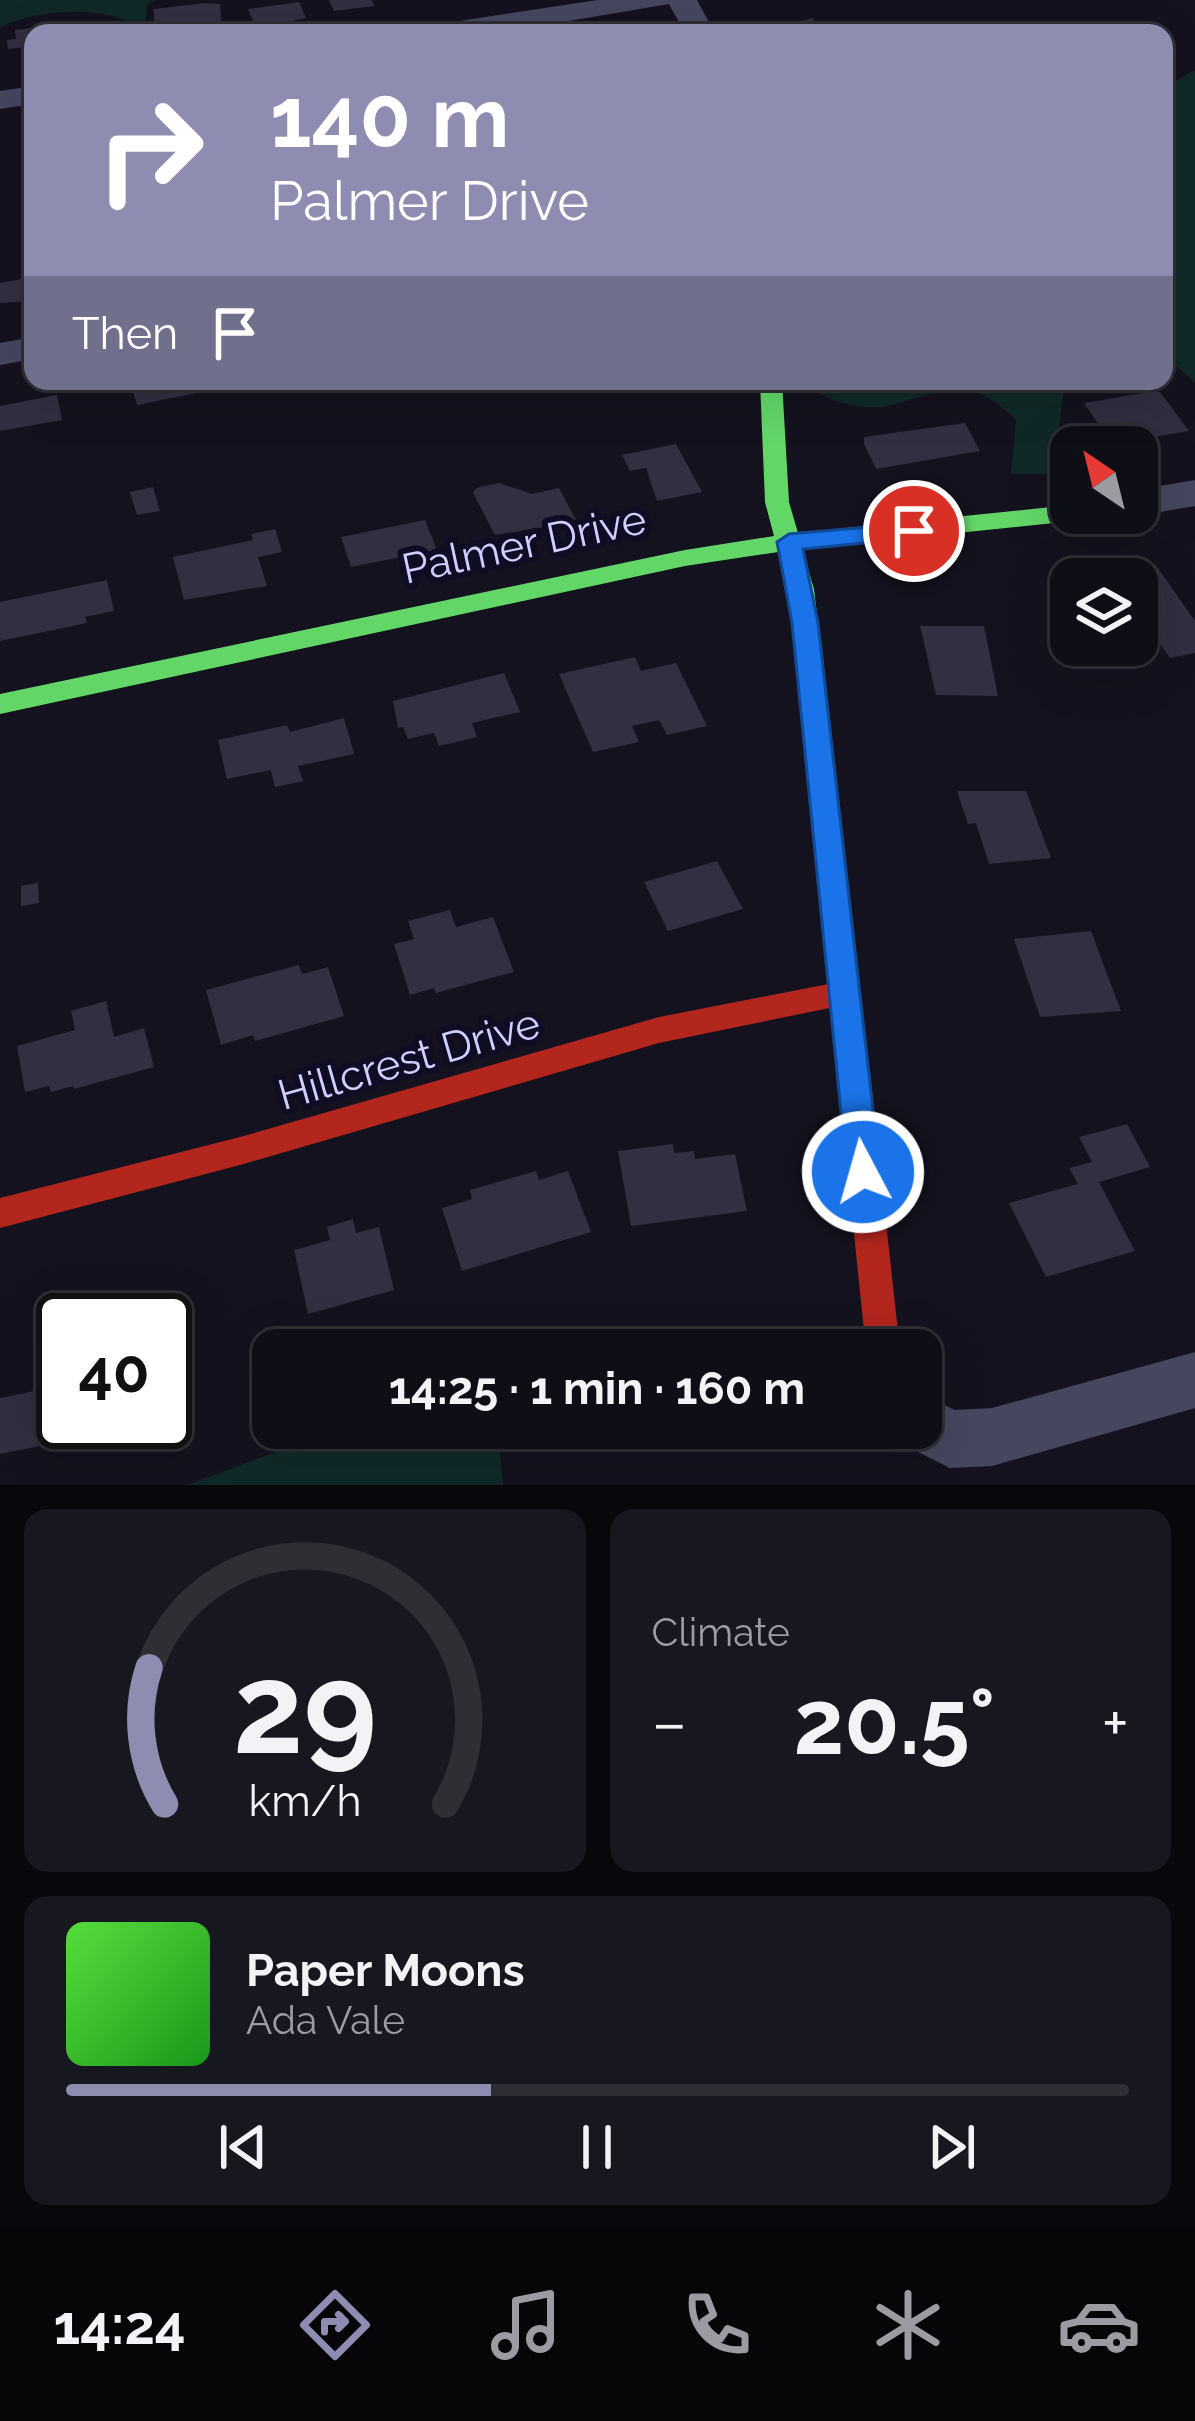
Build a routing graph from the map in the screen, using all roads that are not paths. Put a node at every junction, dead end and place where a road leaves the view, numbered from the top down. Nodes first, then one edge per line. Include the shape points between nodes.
1 (657, 0) edge
2 (498, 24) edge
3 (771, 390) edge
4 (1195, 494) edge
5 (1158, 500) edge
6 (1050, 515) edge
7 (789, 542) junction
8 (0, 704) edge
9 (844, 993) junction
10 (0, 1213) edge
11 (881, 1329) edge
12 (1195, 1380) edge
13 (942, 1435) edge

1 - 2 street
3 - 7 street via 777,502
4 - 5 street
6 - 7 street, Palmer Drive
7 - 8 street, Palmer Drive
7 - 9 street via 801,589
9 - 10 street, Hillcrest Drive via 699,1018
9 - 11 street
12 - 13 street via 992,1437

